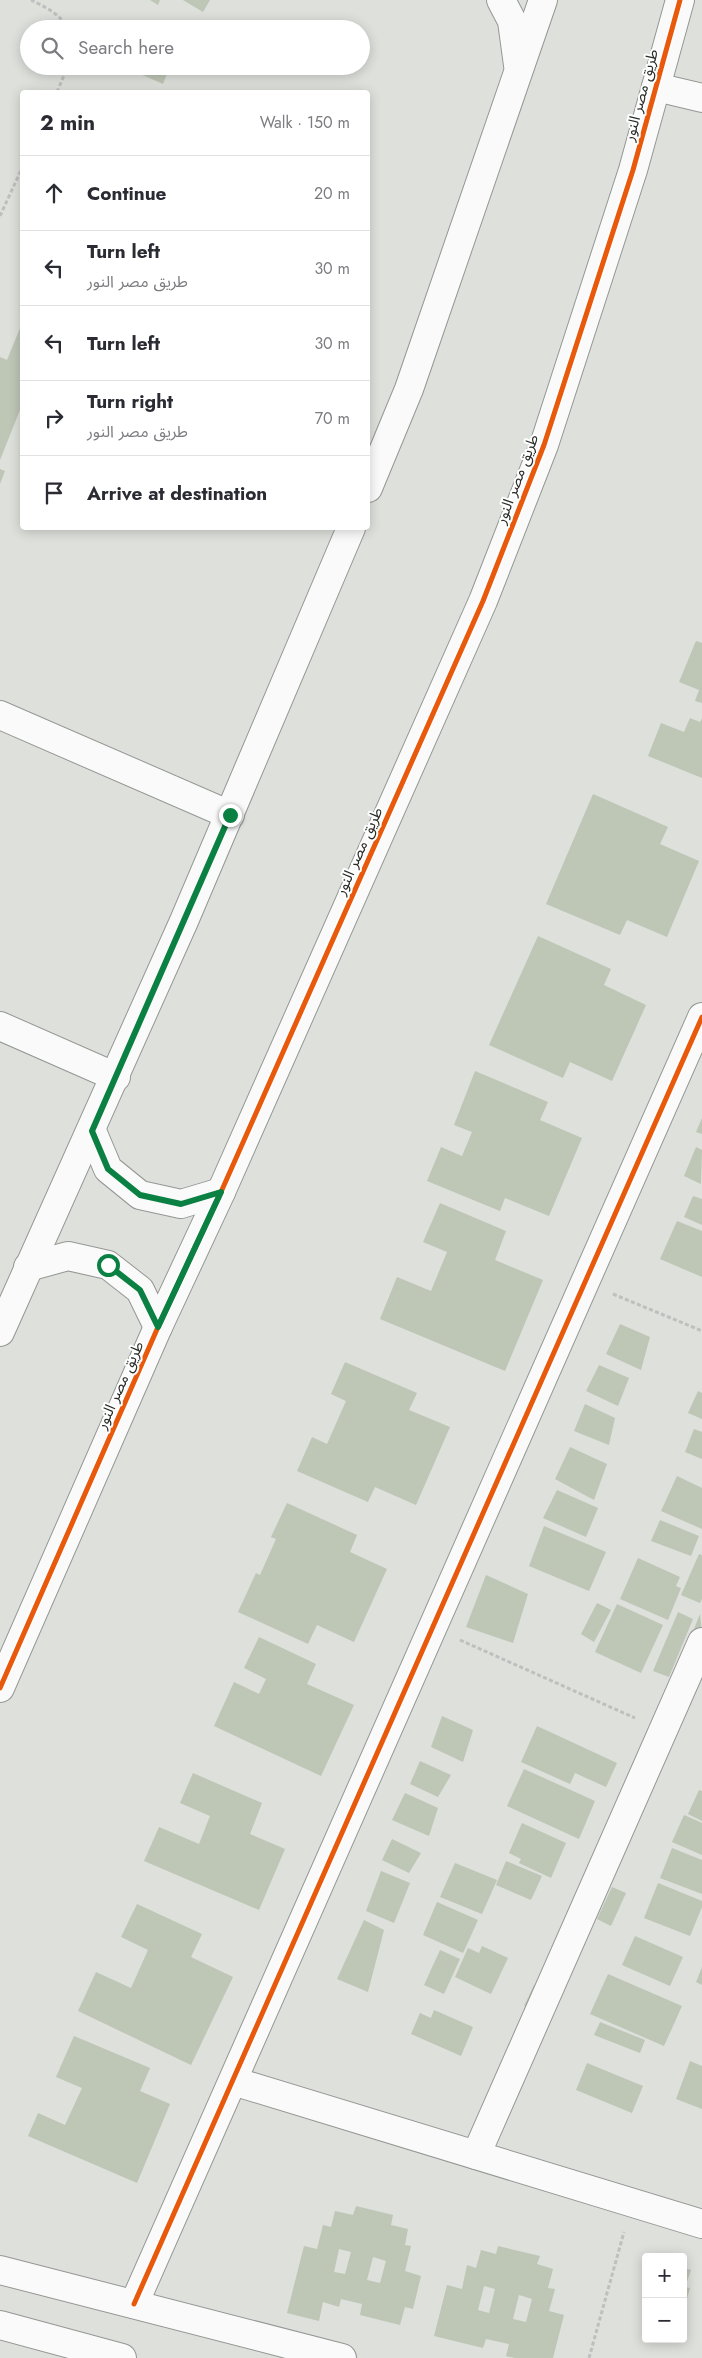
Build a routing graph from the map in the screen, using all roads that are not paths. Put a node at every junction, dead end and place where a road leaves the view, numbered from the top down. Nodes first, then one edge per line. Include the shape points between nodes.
1 (501, 0) edge
2 (543, 0) edge
3 (687, 3) edge
4 (519, 71) junction
5 (656, 87) junction
6 (702, 98) edge
7 (370, 483) edge
8 (350, 530) edge
9 (0, 715) edge
10 (230, 815) junction
11 (702, 1017) edge
12 (0, 1026) edge
13 (116, 1077) junction
14 (92, 1131) junction
15 (221, 1192) junction
16 (28, 1267) junction
17 (158, 1327) junction
18 (0, 1332) edge
19 (702, 1642) edge
20 (0, 1688) edge
21 (233, 2081) junction
22 (476, 2156) junction
23 (702, 2224) edge
24 (0, 2270) edge
25 (134, 2304) junction
26 (0, 2325) edge
27 (122, 2358) edge
28 (342, 2358) edge

1 - 4 street via 512,21
2 - 4 street
3 - 5 street, طريق مصر النور
4 - 7 street via 409,389
5 - 6 street
5 - 15 street, طريق مصر النور via 634,170 544,445 483,601
8 - 10 street
9 - 10 street
10 - 13 street
11 - 21 street
12 - 13 street
13 - 14 street
14 - 15 street via 108,1169 140,1195 181,1204
14 - 16 street
15 - 17 street, طريق مصر النور
16 - 17 street via 68,1256 108,1265 140,1290
16 - 18 street
17 - 20 street, طريق مصر النور
19 - 22 street
21 - 22 street
21 - 25 street
22 - 23 street
24 - 25 street
25 - 28 street
26 - 27 street

